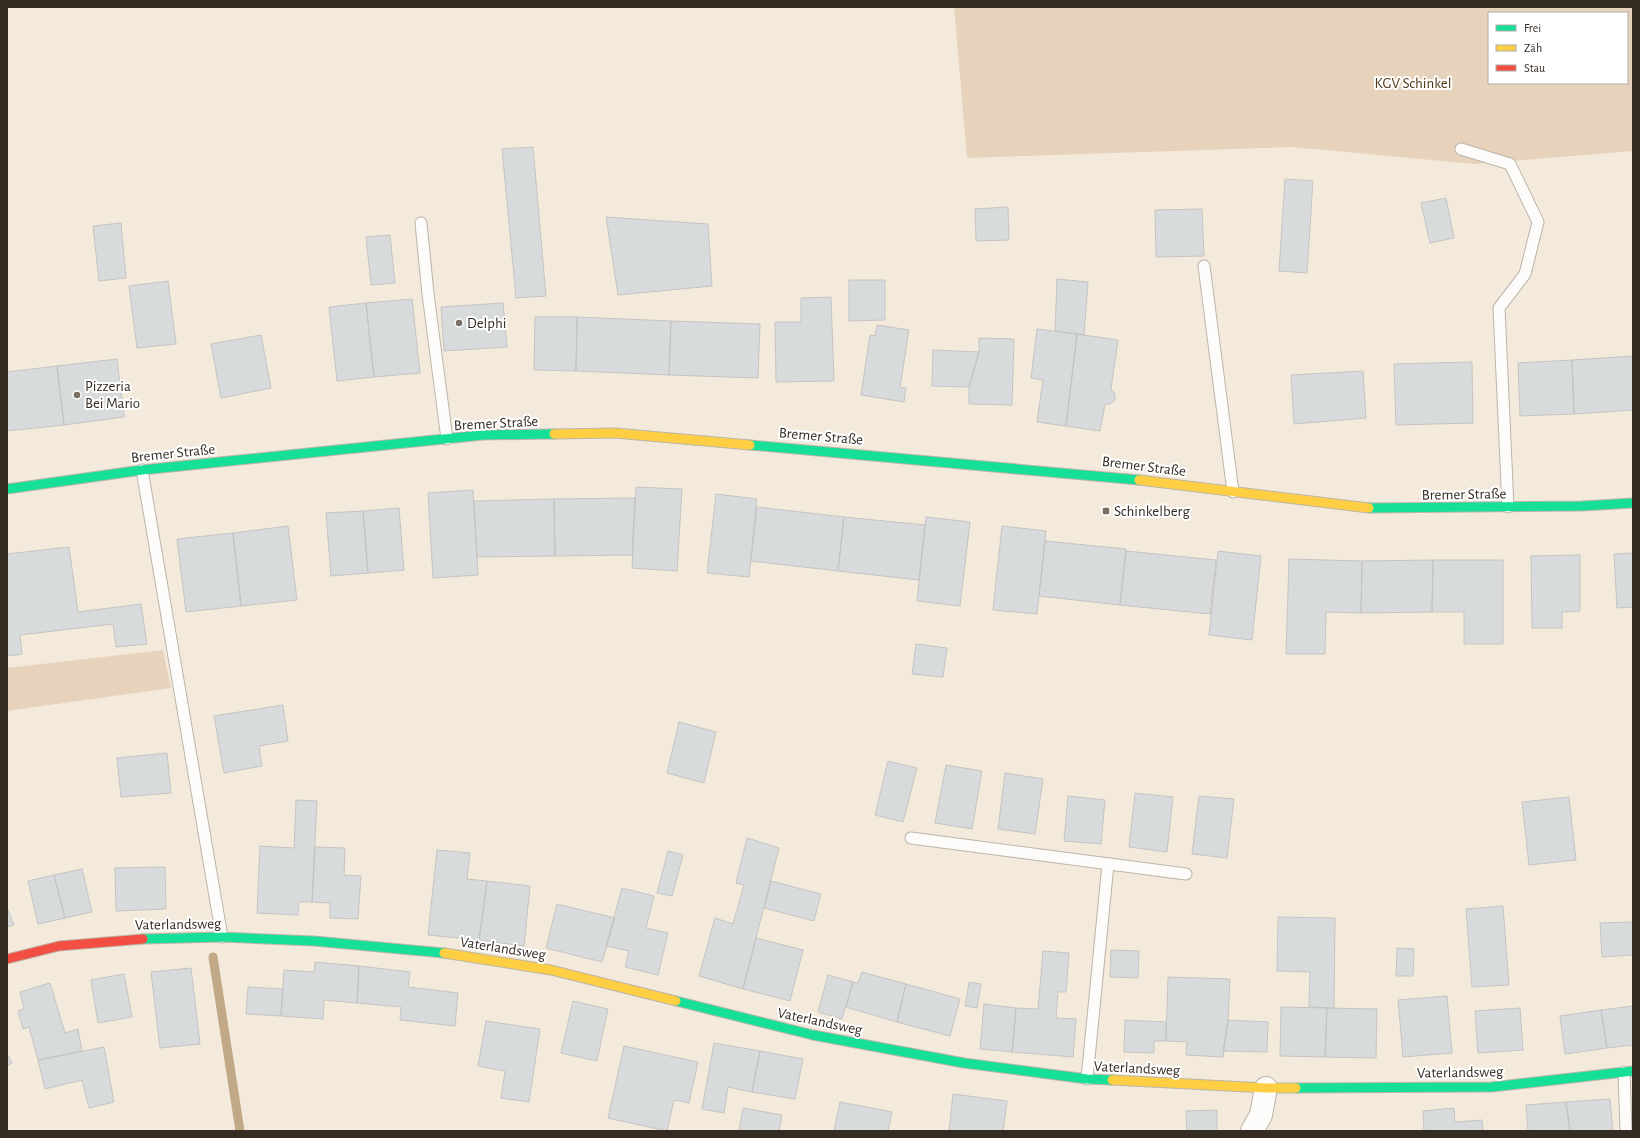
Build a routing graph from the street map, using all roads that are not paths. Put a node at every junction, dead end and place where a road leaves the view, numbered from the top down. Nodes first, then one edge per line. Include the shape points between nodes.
1 (1461, 149) dead end
2 (421, 223) dead end
3 (1204, 266) dead end
4 (447, 439) junction
5 (142, 470) junction
6 (7, 489) edge
7 (1233, 492) junction
8 (1633, 503) edge
9 (1508, 507) junction
10 (911, 838) dead end
11 (1108, 864) junction
12 (1186, 874) dead end
13 (222, 937) junction
14 (7, 959) edge
15 (1629, 1072) edge
16 (1087, 1080) junction
17 (1266, 1088) junction
18 (1252, 1131) edge
19 (1626, 1131) edge

1 - 9 lane via 1510,164 1538,222 1525,274 1499,308
2 - 4 lane
3 - 7 lane
4 - 5 main road, Bremer Straße
4 - 7 main road, Bremer Straße via 484,435 615,433 1109,476
5 - 6 main road, Bremer Straße
5 - 13 lane
7 - 9 main road, Bremer Straße via 1377,509
8 - 9 main road, Bremer Straße
10 - 11 lane
11 - 12 lane
11 - 16 lane
13 - 14 main road, Vaterlandsweg via 127,939 59,946
13 - 16 main road, Vaterlandsweg via 314,941 442,953 536,968 813,1035 964,1063
15 - 17 main road, Vaterlandsweg via 1492,1087
15 - 19 lane
16 - 17 main road, Vaterlandsweg
17 - 18 street via 1260,1115

